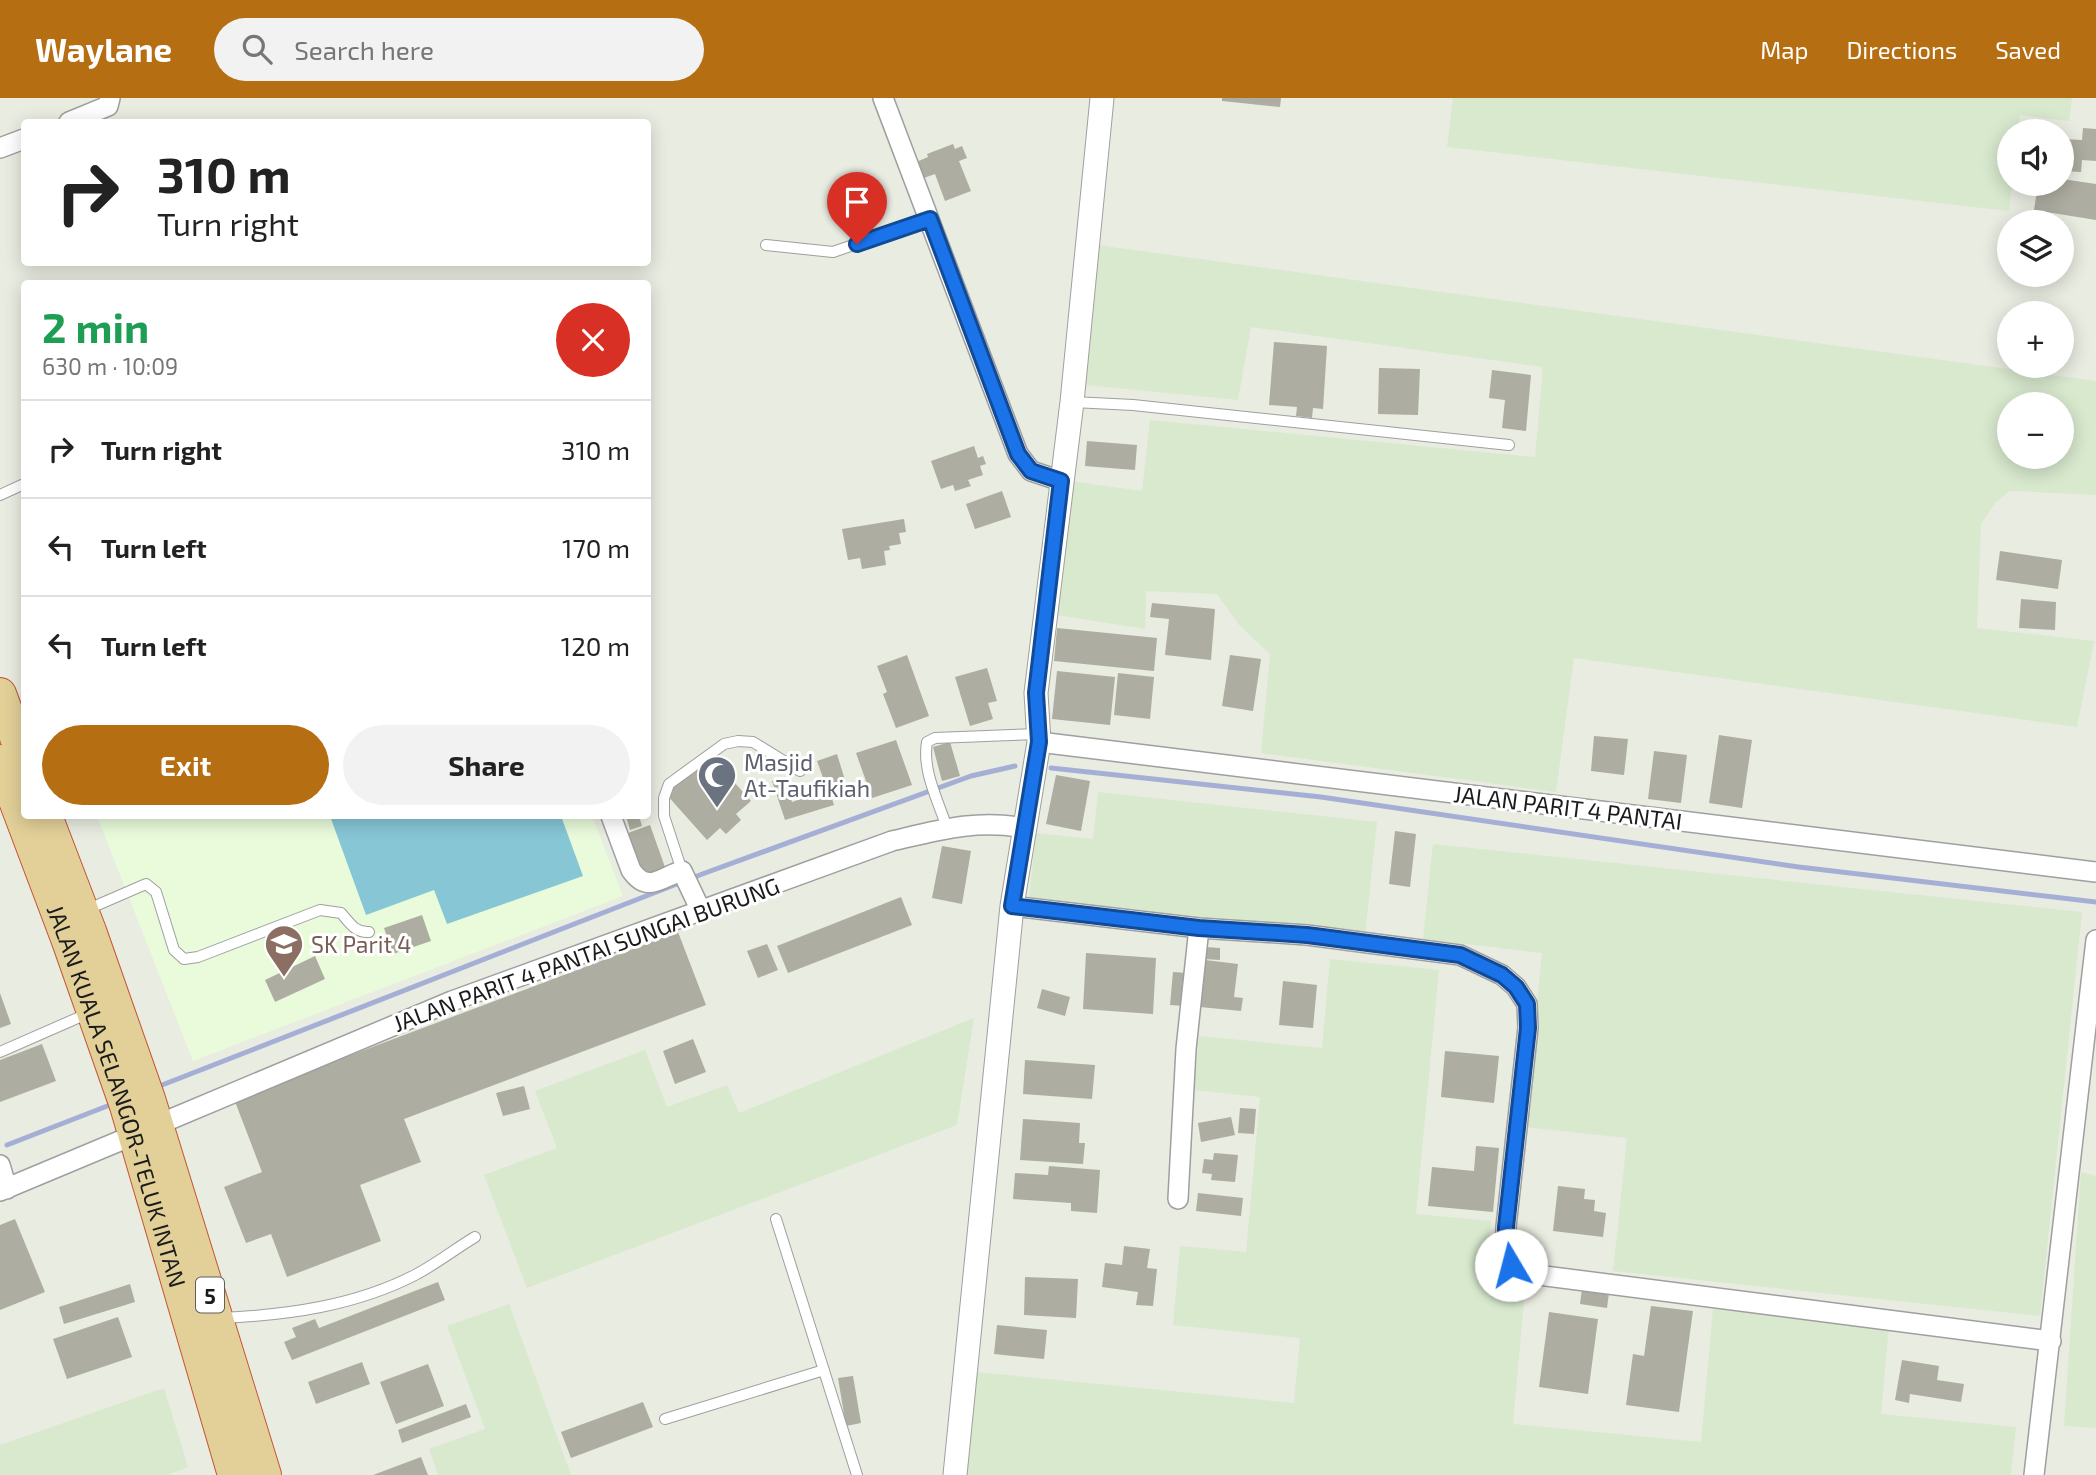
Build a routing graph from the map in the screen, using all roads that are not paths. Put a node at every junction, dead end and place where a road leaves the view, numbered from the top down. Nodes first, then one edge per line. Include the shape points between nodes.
1 (110, 98) edge
2 (883, 98) edge
3 (1101, 98) edge
4 (76, 119) edge
5 (21, 140) edge
6 (0, 148) edge
7 (930, 219) junction
8 (766, 245) dead end
9 (1072, 402) junction
10 (1509, 445) dead end
11 (1061, 481) junction
12 (21, 485) edge
13 (0, 495) edge
14 (12, 711) edge
15 (1039, 738) junction
16 (21, 747) edge
17 (0, 761) edge
18 (800, 771) dead end
19 (21, 818) edge
20 (21, 819) edge
21 (47, 819) edge
22 (612, 819) edge
23 (947, 828) junction
24 (1025, 828) junction
25 (2096, 872) edge
26 (686, 880) junction
27 (1012, 906) junction
28 (83, 911) junction
29 (701, 911) junction
30 (1199, 928) junction
31 (369, 932) dead end
32 (2096, 940) edge
33 (93, 1012) junction
34 (116, 1040) junction
35 (0, 1052) edge
36 (142, 1116) junction
37 (0, 1165) edge
38 (4, 1190) edge
39 (1178, 1199) dead end
40 (776, 1219) dead end
41 (475, 1237) dead end
42 (217, 1318) junction
43 (2051, 1341) junction
44 (824, 1370) junction
45 (665, 1419) dead end
46 (234, 1475) edge
47 (265, 1475) edge
48 (857, 1475) edge
49 (954, 1475) edge
50 (2034, 1475) edge

1 - 4 street via 108,106
2 - 7 street
3 - 9 street
5 - 6 street
7 - 8 lane via 833,252
7 - 11 street via 1018,454 1031,471
9 - 10 lane
9 - 11 street
11 - 15 street via 1036,693
12 - 13 lane
14 - 16 highway
15 - 23 lane via 927,741 930,782
15 - 24 street
15 - 25 street, JALAN PARIT 4 PANTAI
17 - 19 highway, JALAN KUALA SELANGOR-TELUK INTAN / 5
18 - 26 lane via 753,742 738,741 724,744 669,784 664,816
20 - 33 highway, JALAN KUALA SELANGOR-TELUK INTAN / 5
21 - 28 highway, JALAN KUALA SELANGOR-TELUK INTAN / 5
22 - 26 street via 636,877 658,883
23 - 24 street, JALAN PARIT 4 PANTAI SUNGAI BURUNG via 1001,824
23 - 29 street, JALAN PARIT 4 PANTAI SUNGAI BURUNG via 892,841
24 - 27 street
26 - 29 street
27 - 30 street
27 - 49 street
28 - 31 lane via 146,884 156,892 174,950 184,958 198,957 320,910 341,913 352,926
28 - 34 highway, JALAN KUALA SELANGOR-TELUK INTAN / 5
29 - 36 street, JALAN PARIT 4 PANTAI SUNGAI BURUNG
30 - 39 street via 1186,1049
30 - 43 street via 1307,935 1460,955 1516,987 1527,1004 1528,1028 1506,1251 1511,1265 1522,1273
32 - 43 street
33 - 34 highway, JALAN KUALA SELANGOR-TELUK INTAN / 5
33 - 35 lane
34 - 36 highway, JALAN KUALA SELANGOR-TELUK INTAN / 5
36 - 38 street, JALAN PARIT 4 PANTAI SUNGAI BURUNG
36 - 42 highway, JALAN KUALA SELANGOR-TELUK INTAN / 5
36 - 46 highway, JALAN KUALA SELANGOR-TELUK INTAN / 5
37 - 38 street
40 - 44 lane
41 - 42 lane via 415,1275 340,1303 266,1316
42 - 47 highway, JALAN KUALA SELANGOR-TELUK INTAN / 5
43 - 50 street
44 - 45 lane
44 - 48 lane

